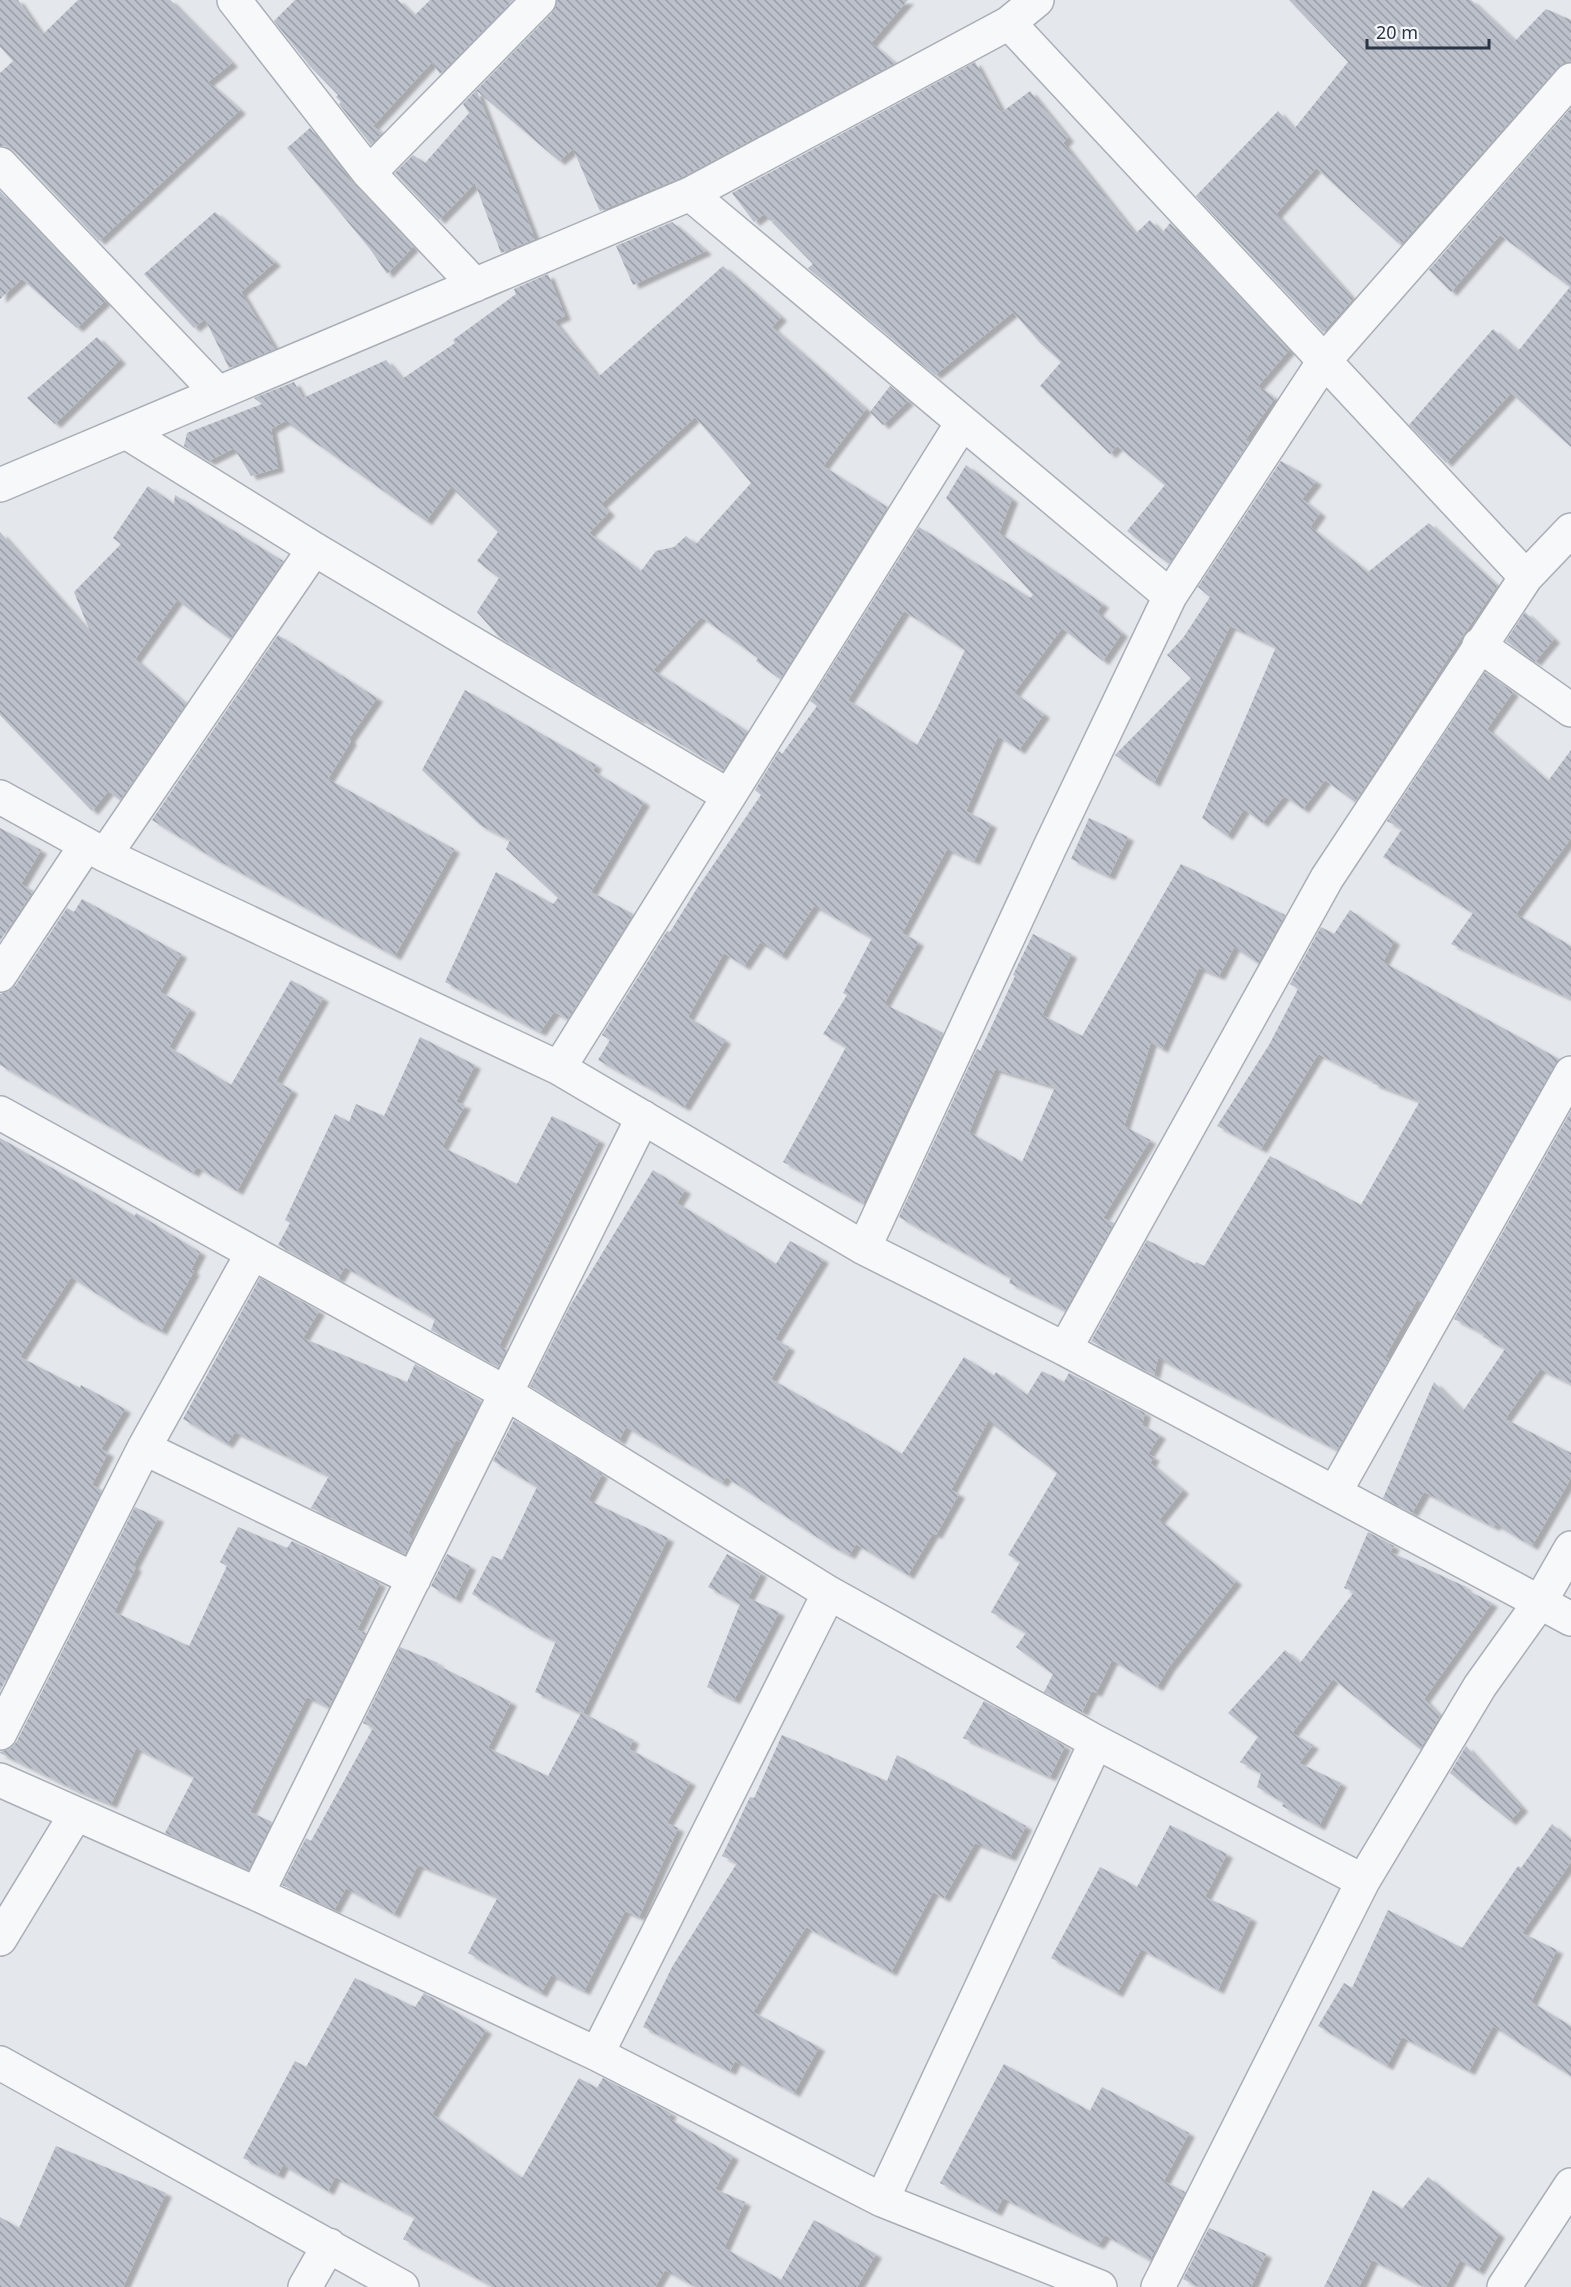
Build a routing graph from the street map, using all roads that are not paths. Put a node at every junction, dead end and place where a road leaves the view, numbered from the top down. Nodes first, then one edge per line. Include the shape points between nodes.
1 (234, 0) edge
2 (539, 0) edge
3 (1037, 0) edge
4 (1009, 23) junction
5 (1571, 80) edge
6 (0, 164) edge
7 (369, 172) junction
8 (690, 194) junction
9 (475, 285) junction
10 (1324, 361) junction
11 (218, 393) junction
12 (962, 423) junction
13 (126, 432) junction
14 (0, 485) edge
15 (1571, 530) edge
16 (314, 549) junction
17 (1526, 577) junction
18 (1170, 596) junction
19 (1479, 645) junction
20 (1571, 710) edge
21 (729, 796) junction
22 (0, 797) edge
23 (96, 850) junction
24 (0, 975) edge
25 (559, 1068) junction
26 (1571, 1072) edge
27 (0, 1113) edge
28 (643, 1117) junction
29 (864, 1248) junction
30 (252, 1254) junction
31 (1065, 1349) junction
32 (506, 1393) junction
33 (144, 1448) junction
34 (1335, 1492) junction
35 (1571, 1548) edge
36 (414, 1579) junction
37 (829, 1593) junction
38 (1540, 1602) junction
39 (1571, 1619) edge
40 (0, 1733) edge
41 (1096, 1742) junction
42 (0, 1780) edge
43 (76, 1814) junction
44 (1363, 1881) junction
45 (257, 1894) junction
46 (0, 1939) edge
47 (597, 2054) junction
48 (0, 2063) edge
49 (1571, 2185) edge
50 (882, 2200) junction
51 (329, 2245) junction
52 (305, 2287) edge
53 (402, 2287) edge
54 (1100, 2287) edge
55 (1158, 2287) edge
56 (1504, 2287) edge

1 - 7 street
2 - 7 street
3 - 4 street
4 - 8 street
4 - 10 street
5 - 10 street
6 - 11 street
7 - 9 street
8 - 9 street
8 - 12 street
9 - 11 street
10 - 17 street
10 - 18 street
11 - 13 street
12 - 18 street
12 - 21 street
13 - 14 street
13 - 16 street
15 - 17 street
16 - 21 street
16 - 23 street
17 - 19 street
18 - 29 street
19 - 20 street
19 - 31 street via 1327,878
21 - 25 street
22 - 23 street
23 - 24 street
23 - 25 street
25 - 28 street
26 - 34 street
27 - 30 street
28 - 29 street
28 - 32 street
29 - 31 street
30 - 32 street
30 - 33 street
31 - 34 street
32 - 36 street
32 - 37 street
33 - 36 street
33 - 40 street
34 - 38 street
35 - 38 street
36 - 45 street
37 - 41 street
37 - 47 street
38 - 39 street
38 - 44 street via 1480,1686
41 - 44 street
41 - 50 street
42 - 43 street
43 - 45 street
43 - 46 street
44 - 55 street
45 - 47 street
47 - 50 street
48 - 51 street
49 - 56 street
50 - 54 street
51 - 52 street
51 - 53 street

